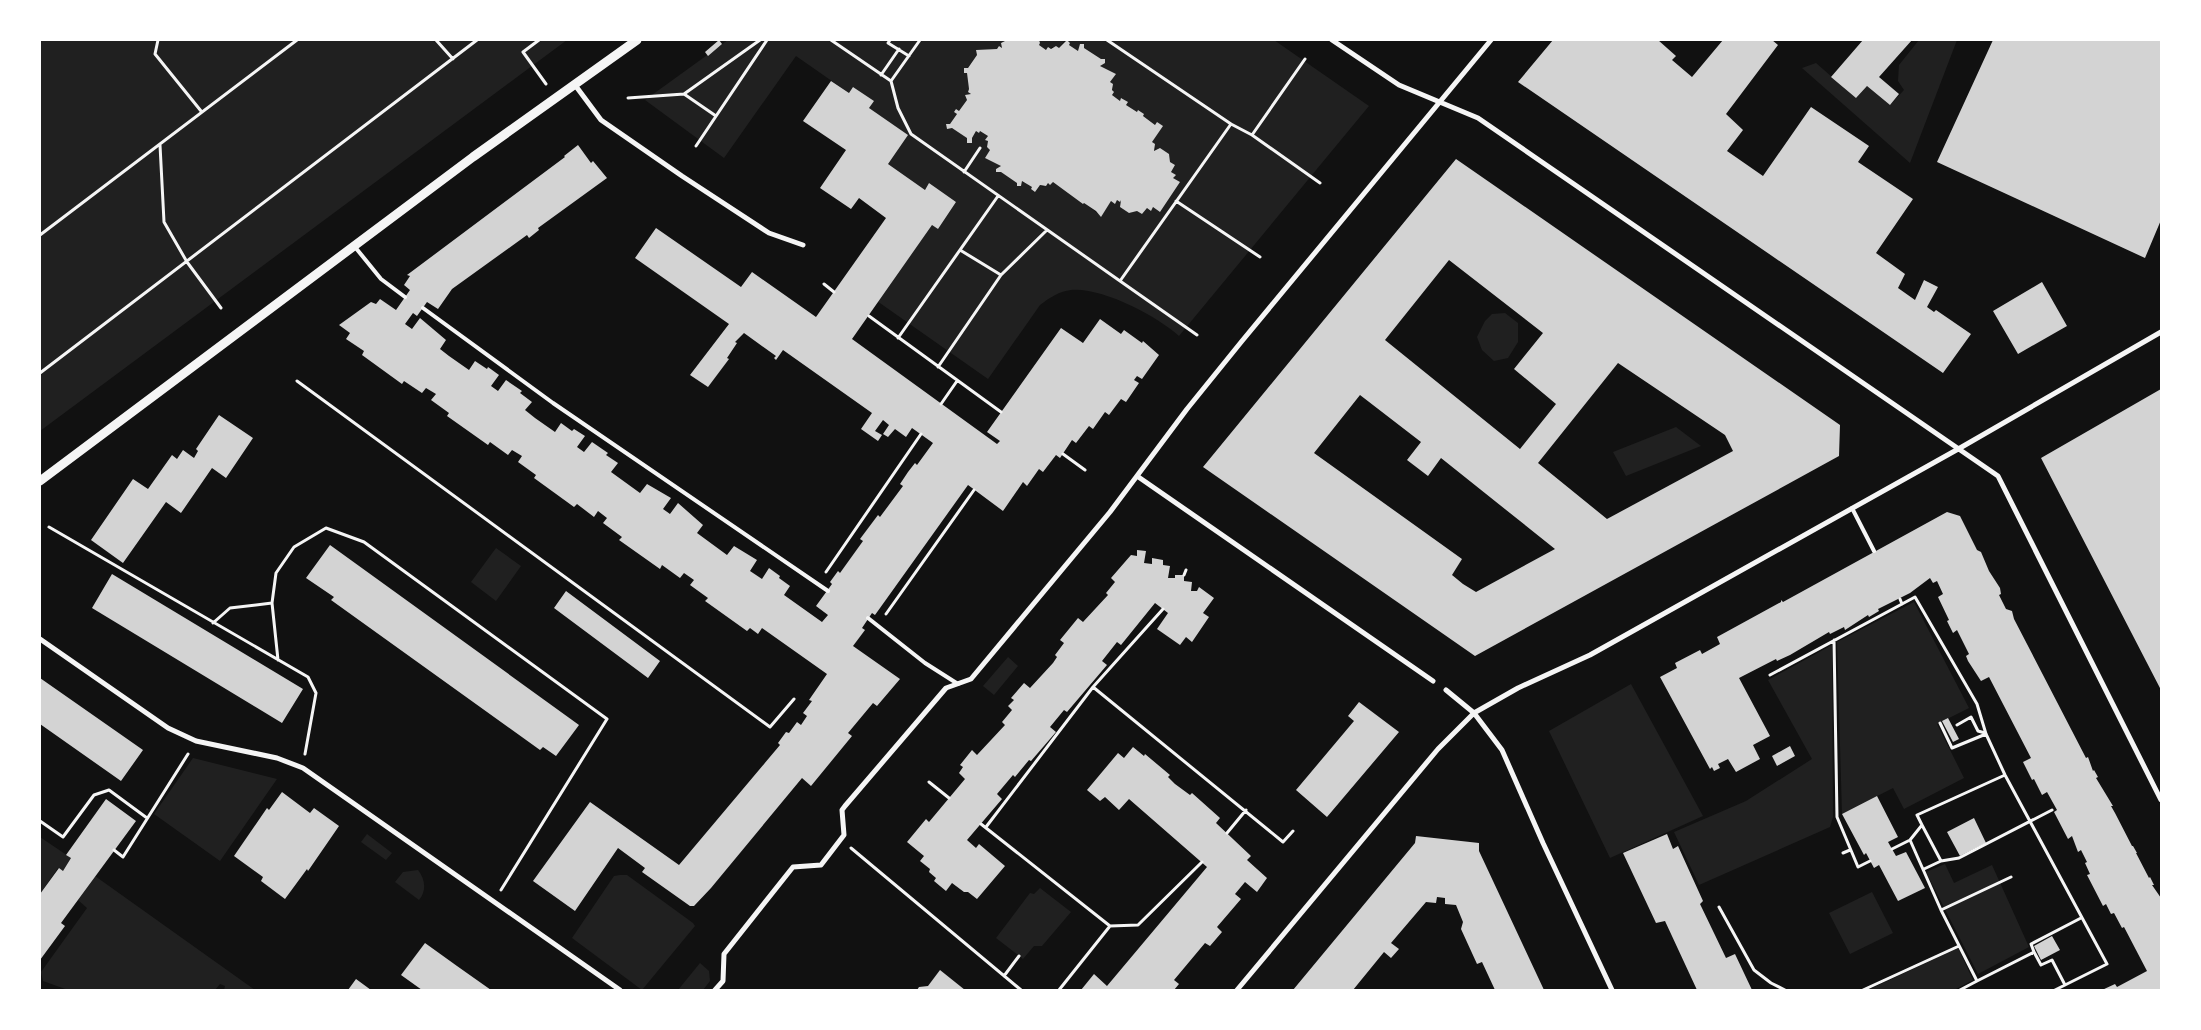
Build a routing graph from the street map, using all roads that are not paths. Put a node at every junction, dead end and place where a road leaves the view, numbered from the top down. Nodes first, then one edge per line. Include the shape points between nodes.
1 (638, 40) edge
2 (1332, 40) edge
3 (1491, 40) edge
4 (575, 85) junction
5 (1441, 103) junction
6 (803, 245) dead end
7 (355, 247) junction
8 (405, 297) dead end
9 (422, 308) dead end
10 (2161, 332) edge
11 (1960, 448) junction
12 (1137, 476) junction
13 (40, 481) edge
14 (1852, 508) junction
15 (1874, 551) dead end
16 (828, 590) dead end
17 (868, 618) dead end
18 (40, 639) edge
19 (1433, 681) dead end
20 (958, 684) junction
21 (1446, 690) dead end
22 (1474, 713) junction
23 (2161, 800) edge
24 (620, 990) edge
25 (715, 990) edge
26 (1236, 990) edge
27 (1612, 990) edge

1 - 4 street
2 - 5 street via 1399,85
3 - 5 street
4 - 6 street via 599,118 617,131 769,233
4 - 7 street
5 - 11 street via 1478,118
5 - 12 street via 1242,341
7 - 8 lane via 381,279
7 - 13 street
9 - 16 lane via 553,403
10 - 11 street
11 - 14 street
11 - 23 street via 1998,476
12 - 19 street
12 - 20 street via 971,679
14 - 15 lane
14 - 22 street via 1590,655 1518,688
17 - 20 lane via 925,663
18 - 24 street via 168,728 196,741 277,758 303,768
20 - 25 street via 946,688 842,810 844,836 821,865 793,868 724,954 723,981
21 - 22 street
22 - 26 street via 1438,749
22 - 27 street via 1502,750

